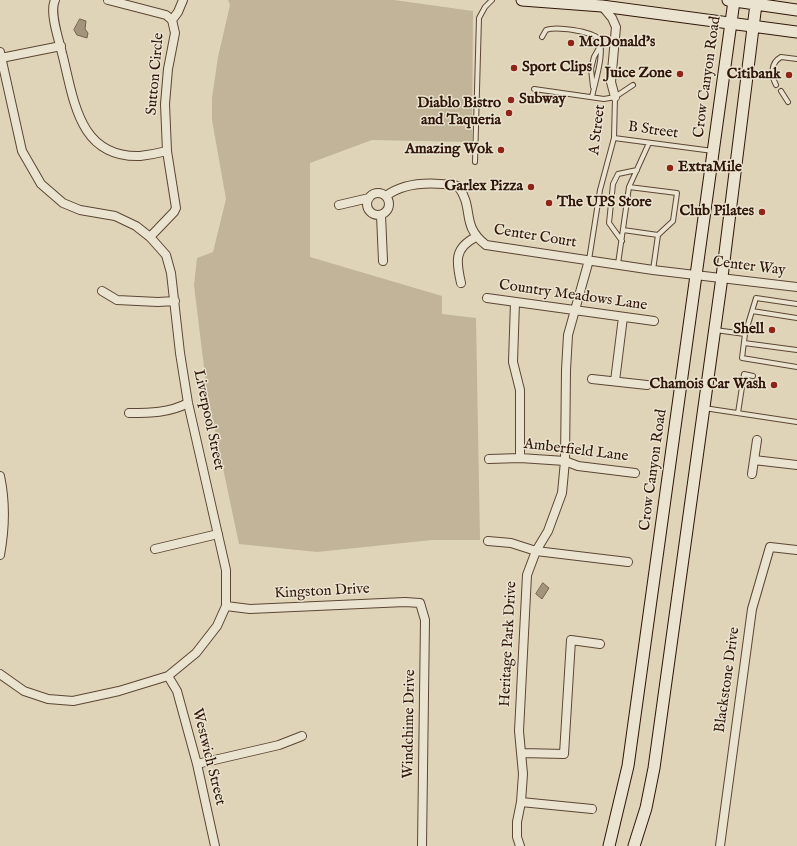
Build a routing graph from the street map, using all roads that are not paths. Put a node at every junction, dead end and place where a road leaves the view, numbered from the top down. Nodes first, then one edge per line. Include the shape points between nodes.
1 (55, 0) edge
2 (108, 0) edge
3 (183, 0) edge
4 (492, 0) edge
5 (522, 0) edge
6 (731, 1) edge
7 (756, 4) junction
8 (602, 6) junction
9 (797, 10) edge
10 (172, 20) junction
11 (732, 24) junction
12 (754, 27) junction
13 (797, 32) edge
14 (542, 37) dead end
15 (60, 46) junction
16 (1, 55) edge
17 (797, 59) edge
18 (633, 85) dead end
19 (776, 85) dead end
20 (534, 89) dead end
21 (781, 91) dead end
22 (592, 97) junction
23 (615, 97) junction
24 (788, 102) dead end
25 (614, 138) junction
26 (649, 143) junction
27 (167, 151) junction
28 (713, 151) junction
29 (475, 162) dead end
30 (637, 170) junction
31 (628, 187) junction
32 (386, 196) junction
33 (369, 198) junction
34 (339, 205) dead end
35 (382, 215) junction
36 (623, 230) junction
37 (658, 235) junction
38 (150, 237) junction
39 (476, 237) junction
40 (622, 241) junction
41 (589, 260) junction
42 (383, 261) dead end
43 (618, 264) junction
44 (653, 270) junction
45 (697, 274) junction
46 (722, 278) junction
47 (462, 283) dead end
48 (797, 287) edge
49 (102, 291) dead end
50 (487, 298) dead end
51 (175, 301) junction
52 (515, 302) junction
53 (797, 304) edge
54 (574, 309) junction
55 (752, 311) junction
56 (623, 317) junction
57 (797, 318) edge
58 (654, 321) dead end
59 (715, 330) junction
60 (745, 334) junction
61 (744, 343) junction
62 (797, 350) edge
63 (797, 367) edge
64 (753, 376) dead end
65 (592, 379) dead end
66 (615, 381) junction
67 (648, 385) dead end
68 (188, 403) junction
69 (704, 408) junction
70 (129, 413) dead end
71 (738, 414) junction
72 (797, 422) edge
73 (757, 440) dead end
74 (520, 458) junction
75 (489, 459) dead end
76 (754, 460) junction
77 (566, 461) junction
78 (797, 465) edge
79 (636, 473) dead end
80 (752, 474) dead end
81 (0, 476) edge
82 (218, 534) junction
83 (488, 541) dead end
84 (156, 549) dead end
85 (797, 550) edge
86 (536, 551) junction
87 (0, 555) edge
88 (628, 562) dead end
89 (420, 603) joint
90 (226, 606) junction
91 (600, 644) dead end
92 (0, 674) edge
93 (168, 676) junction
94 (302, 736) dead end
95 (522, 754) junction
96 (197, 764) junction
97 (521, 802) junction
98 (592, 809) dead end
99 (215, 846) edge
100 (422, 846) edge
101 (520, 846) edge
102 (609, 846) edge
103 (634, 846) edge
104 (720, 846) edge

1 - 15 street via 53,9
2 - 10 street, Sutton Circle via 166,15
3 - 10 street
4 - 29 lane via 479,18
5 - 8 main road
6 - 7 main road
6 - 11 main road, Crow Canyon Road
7 - 9 main road
7 - 12 main road
8 - 11 main road
8 - 23 street, A Street via 616,27 610,82
10 - 27 street, Sutton Circle via 175,33 165,104
11 - 12 main road
11 - 28 main road, Crow Canyon Road
12 - 13 main road
12 - 46 main road
14 - 22 lane via 546,30 555,29 596,36 601,43 591,69
15 - 16 street
15 - 27 street via 78,115 83,127 95,141 117,153 129,155 141,156
16 - 38 street, Liverpool Street via 22,152 41,184 63,204 80,210 115,216 136,226
17 - 19 lane via 781,57 774,63 772,74
18 - 23 lane
20 - 22 lane
21 - 24 lane
22 - 23 lane
23 - 25 lane, A Street
25 - 26 lane, B Street
25 - 41 lane, A Street via 600,190
26 - 28 lane, B Street
26 - 30 lane
27 - 38 street, Sutton Circle via 176,208
28 - 45 main road, Crow Canyon Road
30 - 31 lane
30 - 40 lane via 618,174 613,184 609,223
31 - 36 lane
31 - 37 lane via 677,193 673,221
32 - 33 street, Center Court via 377,193
32 - 35 street via 388,209
32 - 39 street, Center Court via 394,190 408,186 437,183 458,186 465,195 470,228
33 - 34 street
33 - 35 street via 369,211
35 - 42 street
36 - 37 lane
36 - 40 lane
37 - 44 lane
38 - 51 street, Liverpool Street via 166,255
39 - 41 street, Center Court via 486,245
39 - 47 street via 461,246 458,269
40 - 43 lane
41 - 43 street, Center Court
41 - 54 street, Heritage Park Drive
43 - 44 street, Center Court
44 - 45 street, Center Court
45 - 46 street, Center Way
45 - 102 main road, Crow Canyon Road via 628,766
46 - 48 street, Center Way
46 - 59 main road
49 - 51 street via 117,300
50 - 52 street, Country Meadows Lane
51 - 68 street, Liverpool Street
52 - 54 street, Country Meadows Lane
52 - 74 street via 513,362 520,390
53 - 55 lane via 756,298
54 - 56 street, Country Meadows Lane
54 - 77 street, Heritage Park Drive via 568,334
55 - 57 lane
55 - 60 lane
56 - 58 street, Country Meadows Lane
56 - 66 street
59 - 60 lane
59 - 69 main road
60 - 61 lane
61 - 62 lane
61 - 63 lane via 742,358
64 - 71 lane via 744,374
65 - 66 street
66 - 67 street
68 - 70 street via 162,412
68 - 82 street, Liverpool Street
69 - 71 lane
69 - 103 main road via 654,768 646,808
71 - 72 lane
73 - 76 street
74 - 75 street, Amberfield Lane
74 - 77 street, Amberfield Lane
76 - 78 street
76 - 80 street
77 - 79 street, Amberfield Lane via 578,466
77 - 86 street, Heritage Park Drive via 562,493 548,531
81 - 87 street via 5,498 5,529
82 - 84 street
82 - 90 street, Liverpool Street via 226,570
83 - 86 street via 511,543
85 - 104 street, Blackstone Drive via 770,546 752,609
86 - 88 street
86 - 95 street, Heritage Park Drive via 526,581 519,731
89 - 90 street, Kingston Drive via 250,609
89 - 100 street, Windchime Drive via 425,620
90 - 93 street, Liverpool Street via 217,626 196,653
91 - 95 street via 571,640 564,754
92 - 93 street, Liverpool Street via 24,691 48,699 73,701 119,692
93 - 96 street, Westwich Street via 176,690
94 - 96 street via 279,745
95 - 97 street, Heritage Park Drive
96 - 99 street, Westwich Street
97 - 98 street
97 - 101 street, Heritage Park Drive via 517,822

